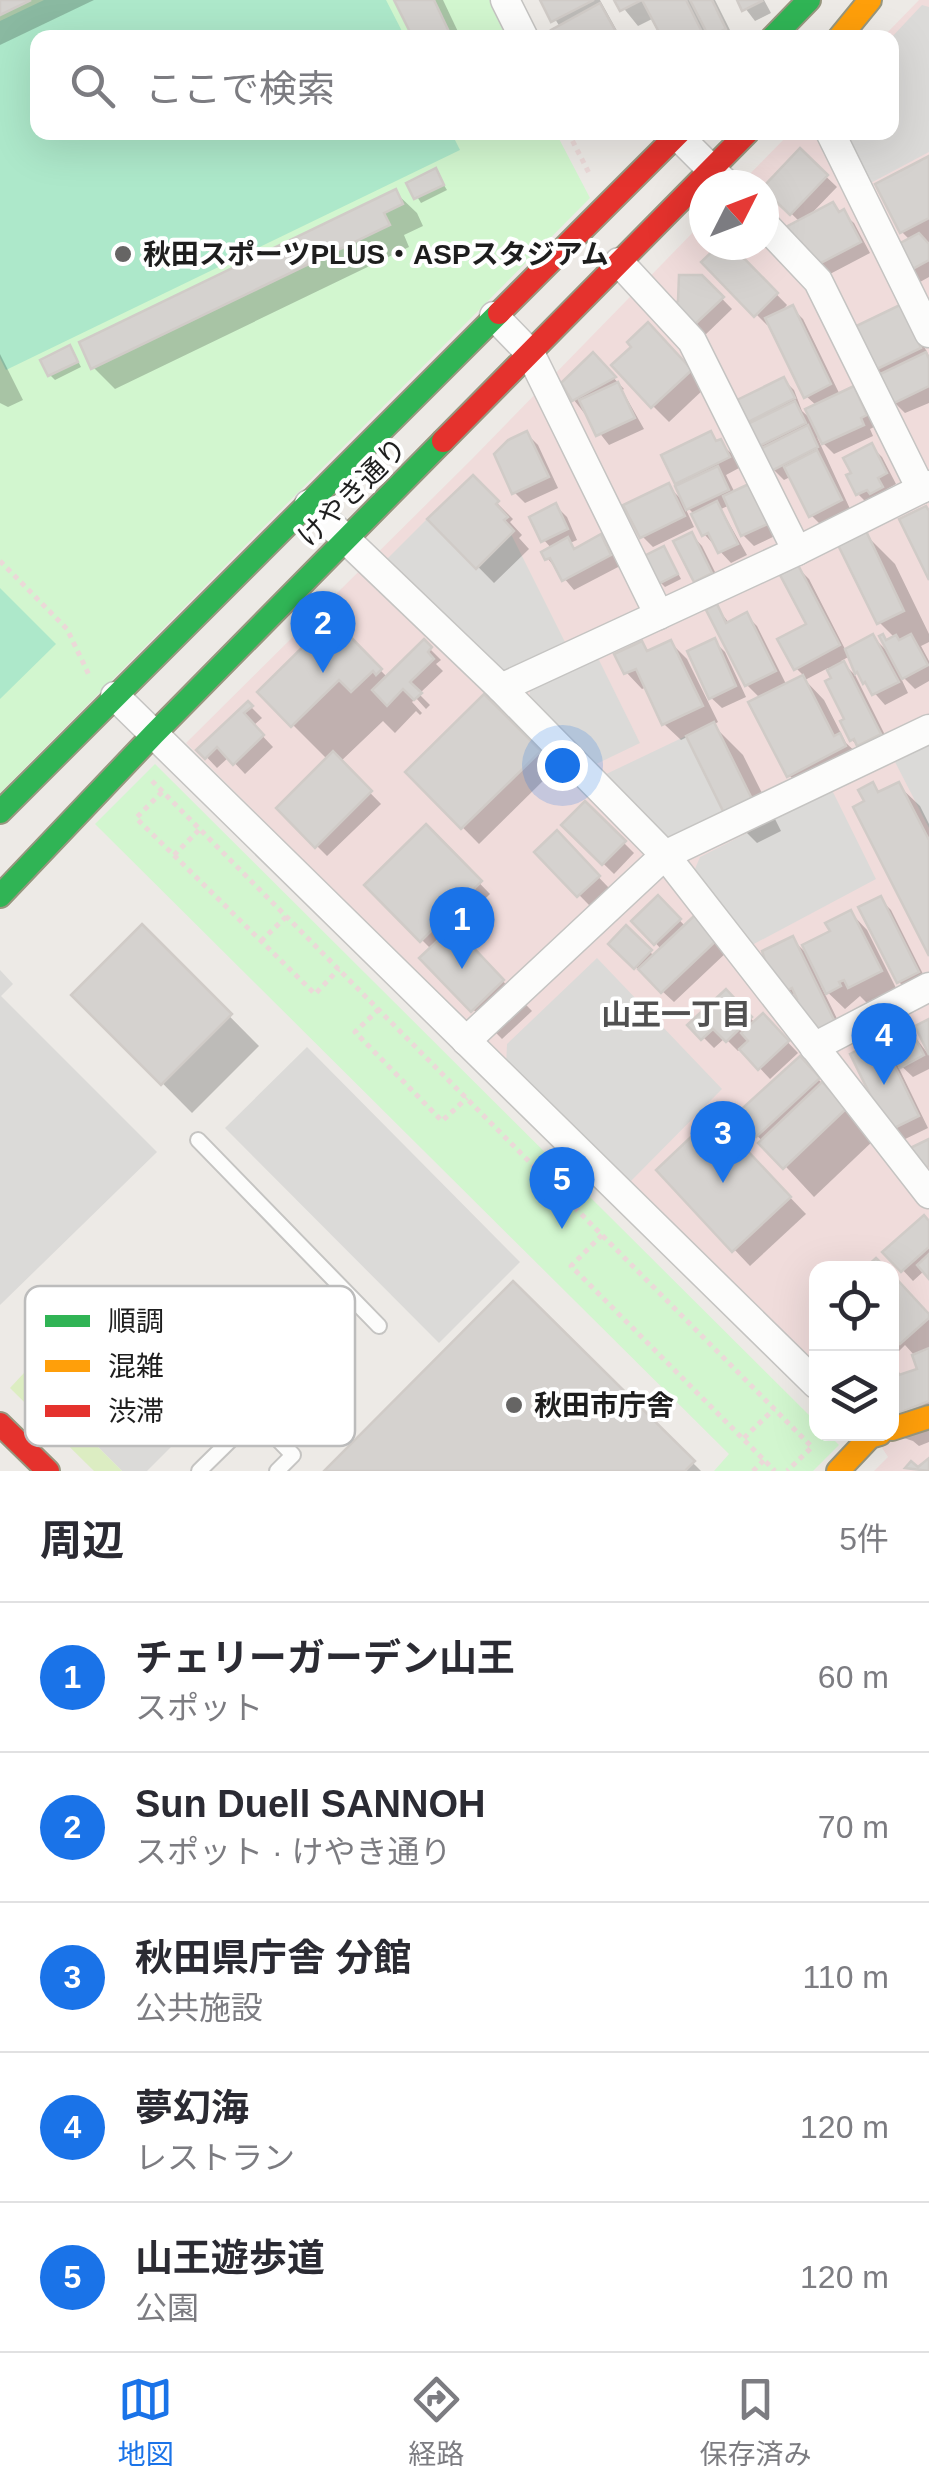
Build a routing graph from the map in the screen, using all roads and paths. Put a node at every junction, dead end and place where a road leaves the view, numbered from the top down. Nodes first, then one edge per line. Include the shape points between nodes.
1 (505, 0) edge
2 (809, 0) edge
3 (870, 0) edge
4 (520, 30) edge
5 (780, 30) edge
6 (846, 30) edge
7 (572, 140) edge
8 (672, 140) edge
9 (684, 140) edge
10 (743, 140) edge
11 (834, 140) edge
12 (712, 170) edge
13 (724, 170) edge
14 (689, 202) edge
15 (606, 204) junction
16 (779, 240) edge
17 (619, 262) junction
18 (494, 316) junction
19 (929, 332) edge
20 (530, 353) junction
21 (925, 487) edge
22 (309, 504) junction
23 (346, 541) junction
24 (798, 552) junction
25 (0, 561) edge
26 (660, 615) junction
27 (502, 688) junction
28 (104, 690) junction
29 (929, 728) edge
30 (154, 734) junction
31 (151, 780) dead end
32 (163, 792) junction
33 (0, 812) edge
34 (200, 829) junction
35 (174, 855) junction
36 (666, 855) junction
37 (0, 896) edge
38 (286, 916) junction
39 (261, 941) junction
40 (339, 969) junction
41 (929, 987) edge
42 (379, 1009) junction
43 (466, 1041) junction
44 (814, 1047) junction
45 (466, 1098) junction
46 (198, 1140) dead end
47 (929, 1194) edge
48 (602, 1235) junction
49 (339, 1286) edge
50 (355, 1302) edge
51 (378, 1326) dead end
52 (809, 1377) edge
53 (774, 1409) junction
54 (928, 1419) edge
55 (0, 1424) edge
56 (899, 1427) edge
57 (743, 1439) junction
58 (869, 1441) edge
59 (224, 1446) edge
60 (284, 1446) edge
61 (764, 1460) junction
62 (48, 1471) edge
63 (199, 1471) edge
64 (277, 1471) edge
65 (753, 1471) edge
66 (775, 1471) edge
67 (787, 1471) edge
68 (838, 1471) edge

1 - 4 street
2 - 5 street
3 - 6 street
7 - 15 path
8 - 15 street, けやき通り
9 - 12 street
10 - 13 street, けやき通り
11 - 19 street
14 - 17 street, けやき通り
15 - 18 street, けやき通り
16 - 21 street via 818,281
17 - 20 street, けやき通り
17 - 24 street via 692,341
18 - 20 street
18 - 22 street, けやき通り
20 - 23 street, けやき通り
20 - 26 street
21 - 24 street
22 - 23 street
22 - 28 street, けやき通り
23 - 27 street
23 - 30 street, けやき通り
24 - 26 street
25 - 28 path via 67,629
26 - 27 street
27 - 36 street
28 - 30 street
28 - 33 street, けやき通り
29 - 36 street
30 - 37 street, けやき通り
30 - 43 street
31 - 32 path
32 - 34 path
32 - 35 path via 136,818
34 - 35 path
34 - 38 path
35 - 39 path
36 - 43 street
36 - 44 street
38 - 39 path
38 - 40 path
39 - 40 path via 314,994
40 - 42 path
41 - 44 street
42 - 45 path
42 - 45 path via 355,1032 442,1121
43 - 52 street
44 - 47 street
45 - 48 path
46 - 49 lane
48 - 53 path
48 - 57 path via 571,1266
50 - 51 lane
53 - 57 path
53 - 67 path via 812,1446
54 - 56 street
55 - 62 street
57 - 61 path
58 - 68 street
59 - 63 lane
60 - 64 lane via 293,1455
61 - 65 path
61 - 66 path

